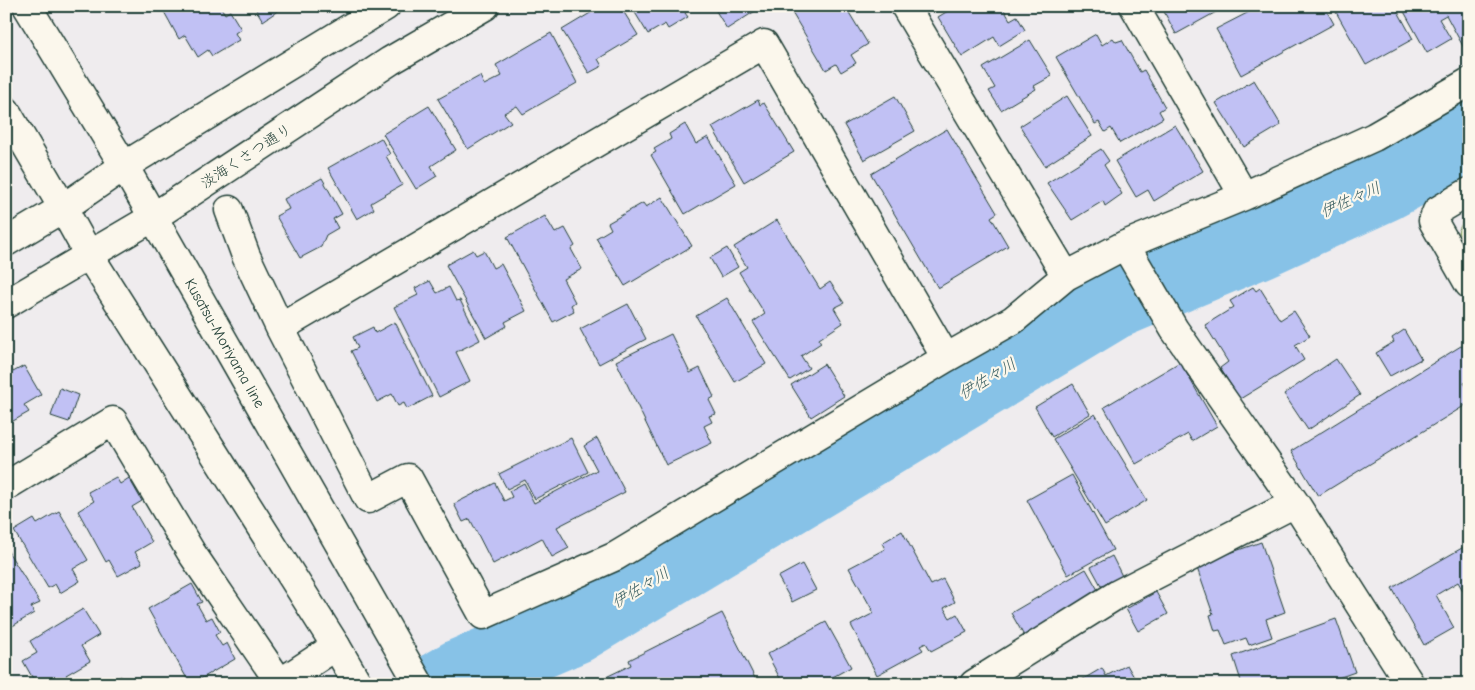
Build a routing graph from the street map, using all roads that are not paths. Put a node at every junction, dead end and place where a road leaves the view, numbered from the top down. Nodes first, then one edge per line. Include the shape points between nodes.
1 (27, 6) edge
2 (386, 6) edge
3 (485, 6) edge
4 (906, 6) edge
5 (1134, 6) edge
6 (1469, 82) edge
7 (6, 110) edge
8 (124, 166) junction
9 (1469, 192) edge
10 (1244, 196) junction
11 (64, 208) junction
12 (229, 210) dead end
13 (152, 218) junction
14 (6, 242) edge
15 (1125, 245) junction
16 (89, 255) junction
17 (1066, 276) junction
18 (1469, 284) edge
19 (6, 304) edge
20 (280, 328) junction
21 (946, 358) junction
22 (6, 486) edge
23 (1294, 502) junction
24 (336, 646) junction
25 (354, 678) edge
26 (419, 684) edge
27 (974, 684) edge
28 (1410, 684) edge

1 - 8 street, Kusatsu-Moriyama line
2 - 8 street
3 - 13 street, 淡海くさつ通り via 390,61
4 - 17 street
5 - 10 street
6 - 10 street via 1374,137
7 - 11 street
8 - 11 street
8 - 13 street, Kusatsu-Moriyama line
9 - 18 street via 1437,211 1433,221
10 - 15 street
11 - 14 street
11 - 16 street
12 - 20 street via 246,256
13 - 16 street, 淡海くさつ通り
13 - 26 street, Kusatsu-Moriyama line
15 - 17 street
15 - 23 street via 1174,329
16 - 19 street, 淡海くさつ通り
16 - 24 street
17 - 21 street via 1013,320
20 - 21 street via 368,499 408,478 483,615 616,556
20 - 21 street via 764,44
22 - 24 street via 112,421 191,552 280,683
23 - 27 street via 1118,594
23 - 28 street
24 - 25 street

